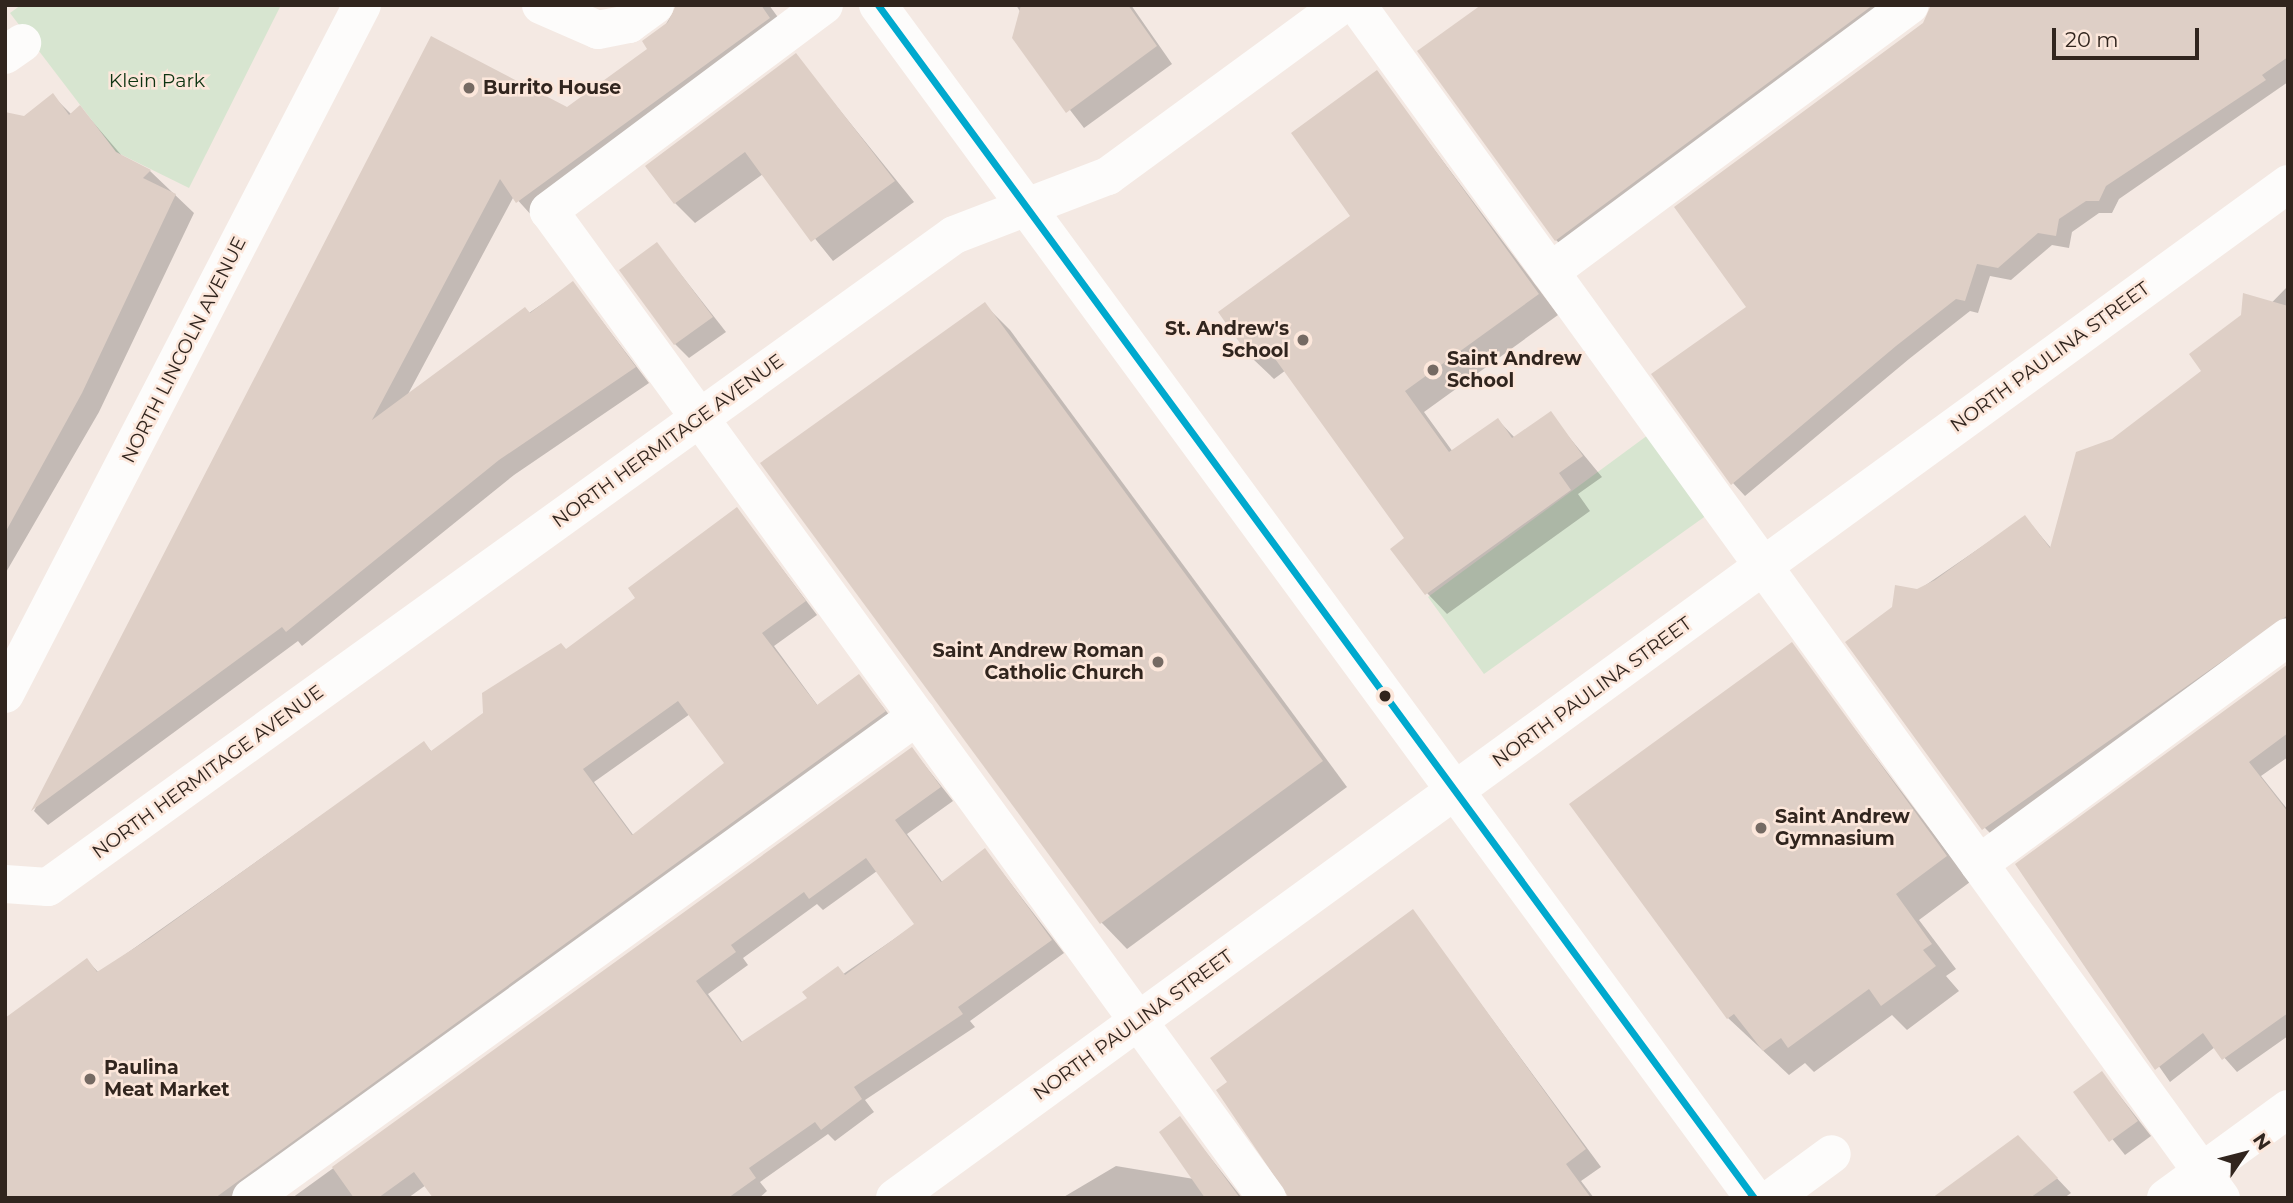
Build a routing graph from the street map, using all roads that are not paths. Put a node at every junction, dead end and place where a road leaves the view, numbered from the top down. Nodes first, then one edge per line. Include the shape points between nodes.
1 (362, 5) edge
2 (656, 5) edge
3 (824, 5) edge
4 (878, 5) edge
5 (1342, 5) edge
6 (1357, 5) edge
7 (1910, 5) edge
8 (543, 6) edge
9 (2288, 184) edge
10 (1026, 207) junction
11 (1550, 272) junction
12 (700, 418) junction
13 (1764, 566) junction
14 (2288, 638) edge
15 (5, 694) edge
16 (916, 716) junction
17 (1456, 791) junction
18 (1979, 864) junction
19 (5, 884) edge
20 (1139, 1021) junction
21 (2288, 1109) edge
22 (1832, 1154) dead end
23 (2211, 1185) edge
24 (251, 1198) edge
25 (895, 1198) edge
26 (1267, 1198) edge
27 (1755, 1198) edge
28 (1772, 1198) edge
29 (2166, 1198) edge

1 - 15 street, NORTH LINCOLN AVENUE
2 - 8 street via 629,24 598,30
3 - 12 street via 549,211
4 - 10 street
5 - 10 street, NORTH HERMITAGE AVENUE via 1108,176
6 - 11 street
7 - 11 street
9 - 13 street, NORTH PAULINA STREET
10 - 12 street, NORTH HERMITAGE AVENUE via 954,235
10 - 17 street
11 - 13 street
12 - 16 street
12 - 19 street, NORTH HERMITAGE AVENUE via 48,887
13 - 17 street, NORTH PAULINA STREET
13 - 18 street
14 - 18 street
16 - 20 street
16 - 24 street
17 - 20 street, NORTH PAULINA STREET
17 - 27 street
18 - 23 street
20 - 25 street, NORTH PAULINA STREET
20 - 26 street
21 - 23 street
22 - 28 street
23 - 29 street

